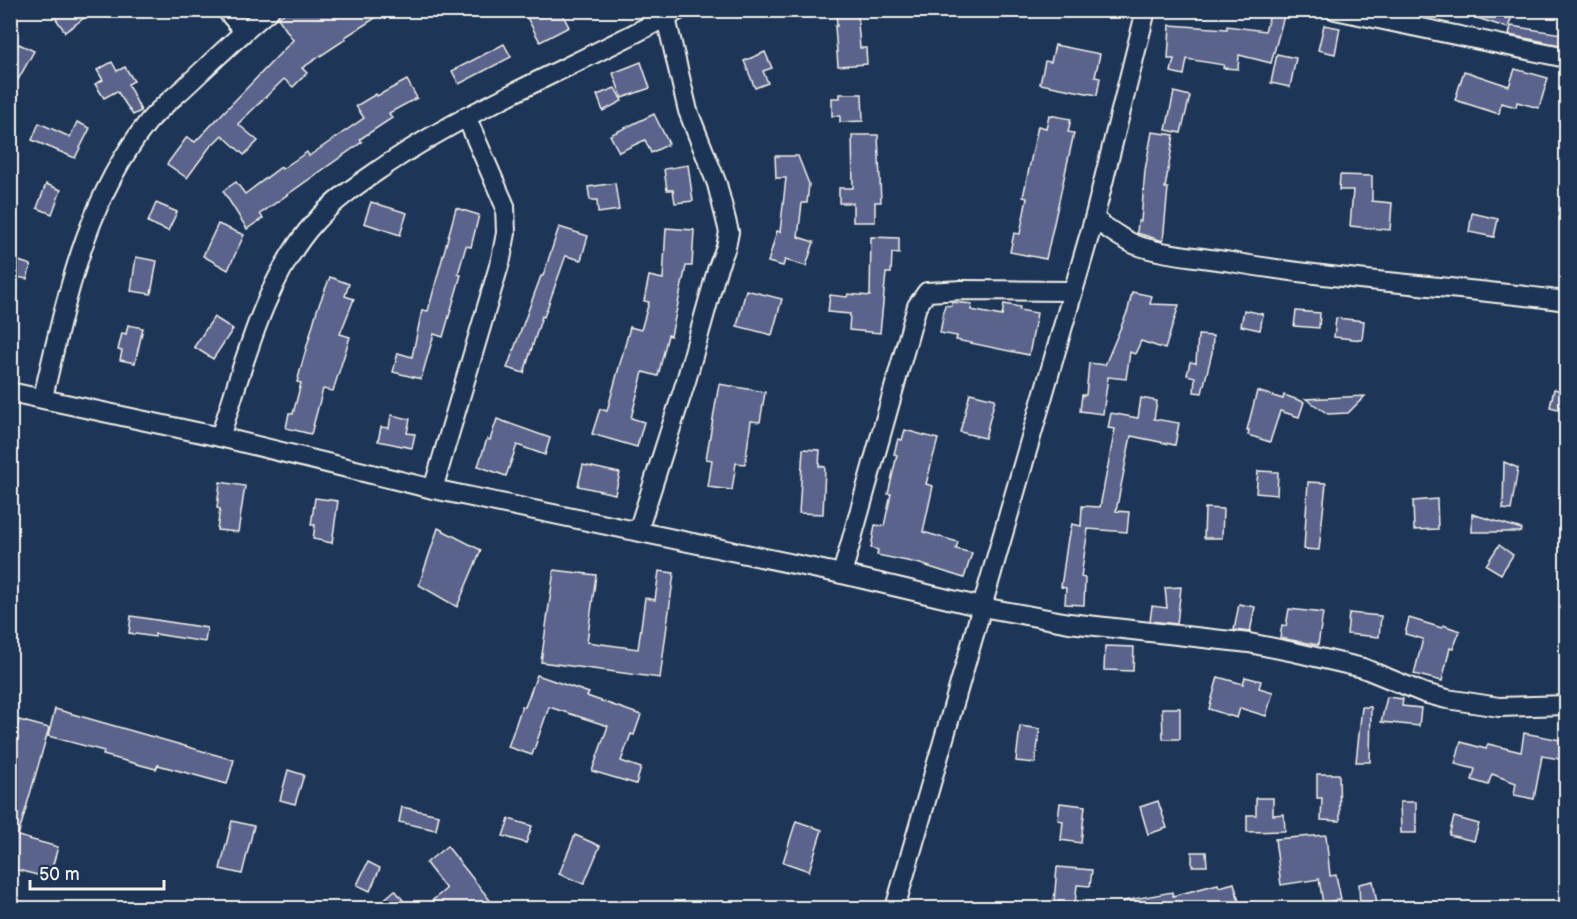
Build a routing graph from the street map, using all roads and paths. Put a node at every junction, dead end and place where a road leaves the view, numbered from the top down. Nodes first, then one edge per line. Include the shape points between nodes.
1 (226, 10) edge
2 (270, 10) edge
3 (1146, 10) edge
4 (1335, 10) edge
5 (672, 14) edge
6 (244, 31) junction
7 (1566, 58) edge
8 (466, 116) junction
9 (1094, 219) junction
10 (1073, 291) junction
11 (1566, 301) edge
12 (10, 392) edge
13 (43, 398) junction
14 (220, 437) junction
15 (433, 489) junction
16 (638, 531) junction
17 (842, 574) junction
18 (982, 607) junction
19 (1566, 705) edge
20 (895, 909) edge

1 - 6 street
2 - 6 street
3 - 9 street
4 - 7 street
5 - 8 street
5 - 16 street via 688,111 717,184 729,232
6 - 13 street via 149,120 118,166 74,271
8 - 14 street via 348,191 314,222 270,293
8 - 15 street via 505,206 506,233
9 - 10 street
9 - 11 street via 1136,245 1249,266
10 - 17 street via 927,292 917,306
10 - 18 street
12 - 13 street
13 - 14 street
14 - 15 street
15 - 16 street
16 - 17 street
17 - 18 street
18 - 19 street via 1069,623 1294,651 1363,668 1447,699 1499,707
18 - 20 street

